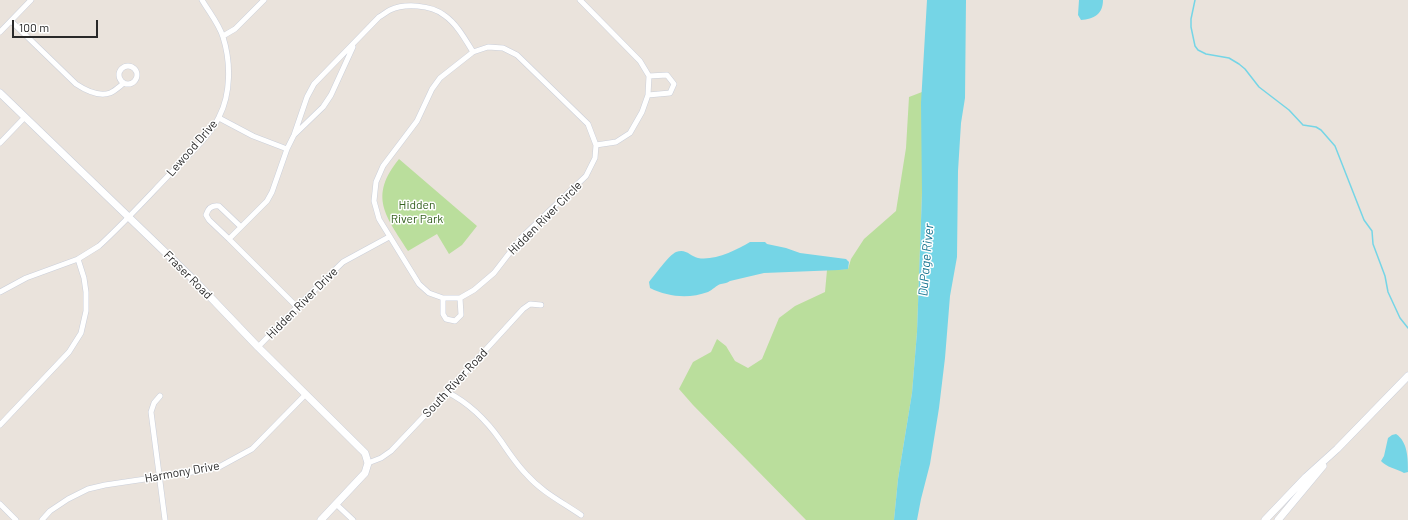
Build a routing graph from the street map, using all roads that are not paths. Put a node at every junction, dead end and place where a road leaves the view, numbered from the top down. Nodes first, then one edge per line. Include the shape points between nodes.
1 (31, 0) edge
2 (202, 0) edge
3 (264, 0) edge
4 (580, 0) edge
5 (414, 3) edge
6 (11, 21) junction
7 (0, 32) edge
8 (223, 36) junction
9 (354, 44) junction
10 (473, 52) junction
11 (649, 76) junction
12 (124, 83) dead end
13 (0, 93) edge
14 (648, 95) junction
15 (25, 117) junction
16 (219, 118) junction
17 (294, 135) junction
18 (0, 143) edge
19 (596, 145) junction
20 (287, 149) junction
21 (129, 216) junction
22 (242, 227) junction
23 (389, 237) junction
24 (230, 239) junction
25 (78, 259) junction
26 (0, 292) edge
27 (443, 298) junction
28 (460, 298) junction
29 (541, 305) dead end
30 (297, 307) junction
31 (258, 347) junction
32 (1408, 376) edge
33 (447, 392) junction
34 (306, 394) junction
35 (160, 396) dead end
36 (0, 425) edge
37 (1337, 449) junction
38 (368, 463) junction
39 (159, 476) junction
40 (0, 504) edge
41 (336, 504) junction
42 (581, 514) dead end
43 (16, 520) edge
44 (42, 520) edge
45 (165, 520) edge
46 (321, 520) edge
47 (353, 520) edge
48 (1265, 520) edge
49 (1278, 520) edge

1 - 6 street
2 - 8 street, Lewood Drive
3 - 8 street via 235,30
4 - 11 street via 640,61
5 - 9 street via 391,10 379,17
5 - 10 street via 444,14 457,27
6 - 7 street
6 - 12 street via 76,84 86,90 110,93
8 - 16 street, Lewood Drive via 228,85
9 - 17 street via 331,95 323,107
9 - 17 street via 314,84
10 - 19 street via 488,47 504,48 517,55 588,124
10 - 23 street via 440,78 432,89 418,121 379,174 374,201
11 - 14 street
11 - 14 street via 667,75 674,84 670,93
13 - 15 street, Fraser Road
14 - 19 street via 630,133 616,142
15 - 18 street
15 - 21 street, Fraser Road
16 - 20 street via 253,136
16 - 21 street, Lewood Drive via 203,139
17 - 20 street
19 - 28 street, Hidden River Circle via 595,158 586,176 521,238 490,277
20 - 22 street via 267,201
21 - 25 street, Lewood Drive via 99,246
21 - 31 street, Fraser Road
22 - 24 street
22 - 24 street via 219,206 211,206 206,215
23 - 27 street via 419,284 429,293
23 - 30 street, Hidden River Drive via 343,262
24 - 30 street
25 - 26 street, Lewood Drive via 26,278
25 - 36 street via 86,292 86,311 81,333 69,352
27 - 28 street
27 - 28 street via 443,314 446,319 455,321 460,315
29 - 33 street, South River Road via 530,304 523,309
30 - 31 street, Hidden River Drive
31 - 34 street, Fraser Road
32 - 37 street
33 - 38 street, South River Road via 391,451
33 - 42 street via 459,398 489,425 514,461 534,483
34 - 38 street, Fraser Road via 365,453
34 - 39 street, Harmony Drive via 262,440 236,458 219,467
35 - 39 street via 151,412
37 - 48 street
37 - 49 street
38 - 41 street via 364,473
39 - 44 street, Harmony Drive via 88,489 68,498
39 - 45 street
40 - 43 street
41 - 46 street
41 - 47 street

